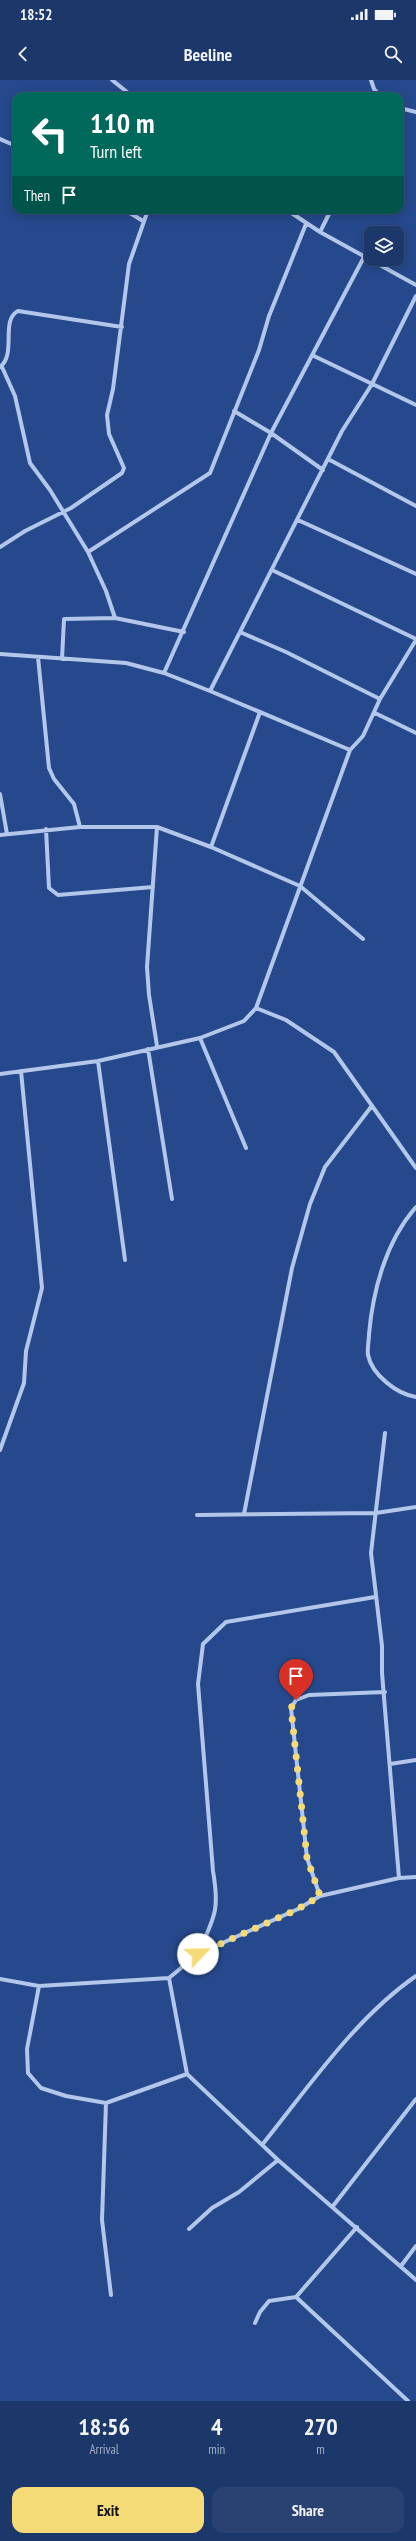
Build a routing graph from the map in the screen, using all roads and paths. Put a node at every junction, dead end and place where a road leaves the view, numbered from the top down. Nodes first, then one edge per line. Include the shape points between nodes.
1 (112, 80) edge
2 (370, 80) edge
3 (127, 92) edge
4 (377, 92) edge
5 (404, 109) edge
6 (416, 112) edge
7 (0, 139) edge
8 (12, 144) edge
9 (132, 214) edge
10 (146, 214) edge
11 (292, 214) edge
12 (329, 214) edge
13 (143, 221) junction
14 (306, 224) junction
15 (320, 232) junction
16 (364, 257) joint
17 (381, 266) edge
18 (416, 285) edge
19 (416, 296) edge
20 (122, 327) junction
21 (314, 356) junction
22 (1, 367) edge
23 (372, 384) junction
24 (416, 405) edge
25 (234, 411) junction
26 (271, 433) junction
27 (328, 459) junction
28 (323, 470) junction
29 (416, 506) edge
30 (64, 512) junction
31 (298, 520) junction
32 (0, 547) edge
33 (88, 552) junction
34 (272, 570) junction
35 (416, 574) edge
36 (115, 618) junction
37 (184, 632) junction
38 (240, 632) junction
39 (416, 639) edge
40 (0, 654) edge
41 (38, 657) junction
42 (62, 659) junction
43 (164, 673) junction
44 (210, 690) junction
45 (380, 699) junction
46 (260, 712) junction
47 (375, 713) junction
48 (416, 733) edge
49 (350, 750) junction
50 (0, 794) edge
51 (80, 827) junction
52 (157, 828) junction
53 (46, 829) junction
54 (7, 834) junction
55 (0, 835) edge
56 (211, 847) junction
57 (300, 886) junction
58 (153, 887) junction
59 (363, 939) dead end
60 (256, 1008) junction
61 (200, 1038) junction
62 (157, 1046) junction
63 (148, 1049) junction
64 (98, 1061) junction
65 (21, 1071) junction
66 (0, 1074) edge
67 (371, 1107) junction
68 (246, 1148) dead end
69 (416, 1168) edge
70 (172, 1199) dead end
71 (416, 1207) edge
72 (125, 1260) dead end
73 (416, 1397) edge
74 (385, 1433) dead end
75 (0, 1450) edge
76 (416, 1507) edge
77 (376, 1513) junction
78 (244, 1514) junction
79 (197, 1515) dead end
80 (375, 1597) junction
81 (384, 1692) junction
82 (416, 1760) edge
83 (390, 1764) junction
84 (416, 1876) edge
85 (399, 1878) junction
86 (320, 1896) junction
87 (198, 1954) junction
88 (416, 1976) edge
89 (169, 1978) junction
90 (0, 1980) edge
91 (39, 1986) junction
92 (187, 2074) junction
93 (415, 2101) edge
94 (106, 2103) junction
95 (262, 2145) junction
96 (278, 2160) junction
97 (333, 2206) junction
98 (357, 2227) junction
99 (189, 2228) dead end
100 (416, 2246) edge
101 (401, 2266) junction
102 (416, 2280) edge
103 (111, 2295) dead end
104 (296, 2297) junction
105 (255, 2323) dead end
106 (408, 2401) edge

1 - 3 street
2 - 4 street
5 - 6 street
7 - 8 street
9 - 13 street
10 - 13 street
11 - 14 street
12 - 15 street
13 - 20 street via 129,264 123,296
14 - 15 street
14 - 25 street via 268,316 259,350
15 - 16 street
16 - 21 street
17 - 18 street
19 - 23 street
20 - 22 street via 18,311 7,319 6,361
20 - 30 street via 107,415 109,434 124,468 122,474
21 - 23 street
21 - 26 street
22 - 30 street via 15,396 30,463
23 - 24 street
23 - 27 street via 342,431
25 - 26 street
25 - 33 street via 210,473
26 - 28 street
26 - 37 street
27 - 28 street
27 - 29 street
28 - 31 street
30 - 32 street via 25,531
30 - 33 street
31 - 34 street
31 - 35 street
33 - 36 street
34 - 38 street
34 - 39 street
36 - 37 street
36 - 42 street via 64,619
37 - 43 street
38 - 44 street
38 - 45 street via 298,657
39 - 45 street
40 - 41 street
41 - 42 street
41 - 51 street via 49,768 54,779 74,804
42 - 43 street via 126,663
43 - 44 street
44 - 46 street
45 - 47 street
46 - 49 street
46 - 56 street
47 - 48 street
47 - 49 street via 359,743
49 - 57 street
50 - 54 street
51 - 52 street
51 - 53 street
52 - 56 street
52 - 58 street
53 - 54 street
53 - 58 street via 49,888 52,893 58,895
54 - 55 street
56 - 57 street
57 - 59 street
57 - 60 street
58 - 62 street via 147,967
60 - 61 street via 244,1022
60 - 67 street via 286,1020 334,1052
61 - 62 street
61 - 68 street
62 - 63 street
63 - 64 street
63 - 70 street
64 - 65 street
64 - 72 street
65 - 66 street
65 - 75 street via 42,1288 26,1351 24,1383
67 - 69 street
67 - 78 street via 325,1167 310,1204 292,1268
71 - 73 street via 391,1247 372,1303 368,1355 377,1375 405,1394
74 - 77 street
76 - 77 street
77 - 78 street
77 - 80 street via 371,1553
78 - 79 street
80 - 81 street via 382,1646
80 - 87 street via 226,1622 203,1644 198,1684 217,1893 216,1914
81 - 83 street
81 - 86 street via 309,1695 296,1700 291,1708 307,1858
82 - 83 street
83 - 85 street
84 - 85 street
85 - 86 street
86 - 87 street via 298,1909
87 - 89 street
88 - 95 street via 382,2003 338,2051
89 - 91 street
89 - 92 street
90 - 91 street
91 - 94 street via 27,2049 28,2072 42,2088 66,2096
92 - 94 street
92 - 95 street
93 - 97 street
94 - 103 street via 102,2220
95 - 96 street
96 - 97 street
96 - 99 street
97 - 98 street
98 - 101 street
98 - 104 street
100 - 101 street
101 - 102 street
104 - 105 street via 269,2301
104 - 106 street

